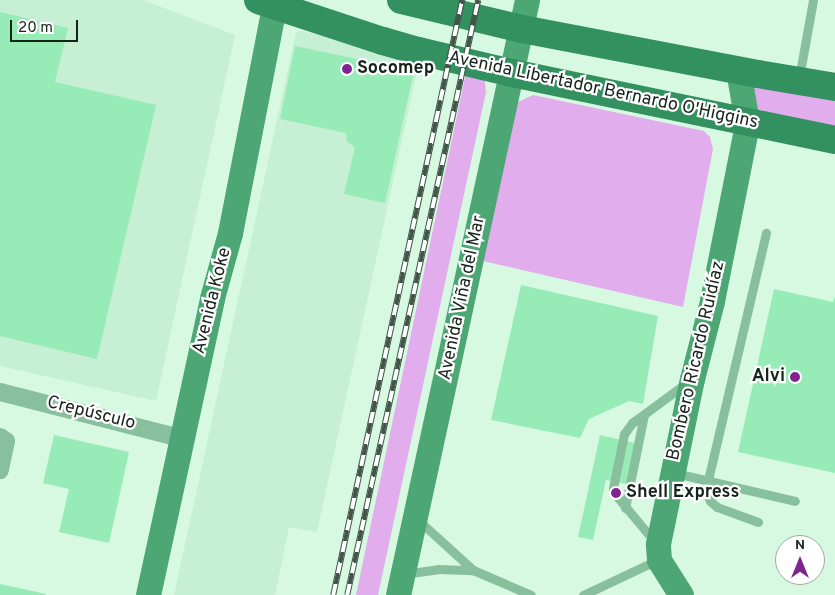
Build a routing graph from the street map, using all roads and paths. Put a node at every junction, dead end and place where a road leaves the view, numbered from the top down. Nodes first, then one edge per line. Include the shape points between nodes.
1 (401, 0) edge
2 (528, 0) edge
3 (813, 0) edge
4 (266, 3) edge
5 (522, 29) junction
6 (738, 70) junction
7 (512, 73) junction
8 (798, 81) junction
9 (835, 86) edge
10 (747, 122) junction
11 (835, 140) edge
12 (766, 232) dead end
13 (692, 379) junction
14 (0, 394) edge
15 (644, 415) junction
16 (0, 437) edge
17 (181, 438) junction
18 (0, 470) edge
19 (672, 473) junction
20 (708, 480) junction
21 (795, 501) dead end
22 (625, 508) junction
23 (415, 517) junction
24 (758, 522) dead end
25 (658, 552) junction
26 (474, 570) junction
27 (400, 585) edge
28 (597, 592) edge
29 (148, 595) edge
30 (531, 595) edge
31 (583, 595) edge
32 (681, 595) edge

1 - 5 main road
2 - 5 street, Avenida Viña del Mar
3 - 8 lane
4 - 7 main road, Avenida Libertador Bernardo O'Higgins via 383,42
4 - 17 street, Avenida Koke via 230,232
5 - 6 main road
5 - 7 street, Avenida Viña del Mar
6 - 8 main road
6 - 10 street
7 - 10 main road, Avenida Libertador Bernardo O'Higgins
7 - 23 street, Avenida Viña del Mar
8 - 9 main road
10 - 11 main road, Avenida Libertador Bernardo O'Higgins
10 - 13 street, Bombero Ricardo Ruidíaz via 712,301
12 - 20 lane
13 - 15 lane
13 - 19 street, Bombero Ricardo Ruidíaz
14 - 17 street, Crepúsculo
15 - 22 lane
15 - 22 lane via 624,434 613,488
16 - 18 street via 6,441
17 - 29 street, Avenida Koke
19 - 20 lane
19 - 25 street, Bombero Ricardo Ruidíaz
20 - 21 lane
20 - 24 lane via 707,495 717,507
22 - 25 lane
23 - 26 lane
23 - 27 street, Avenida Viña del Mar
25 - 28 lane
25 - 32 street
26 - 27 lane via 438,569
26 - 30 lane
28 - 31 lane

